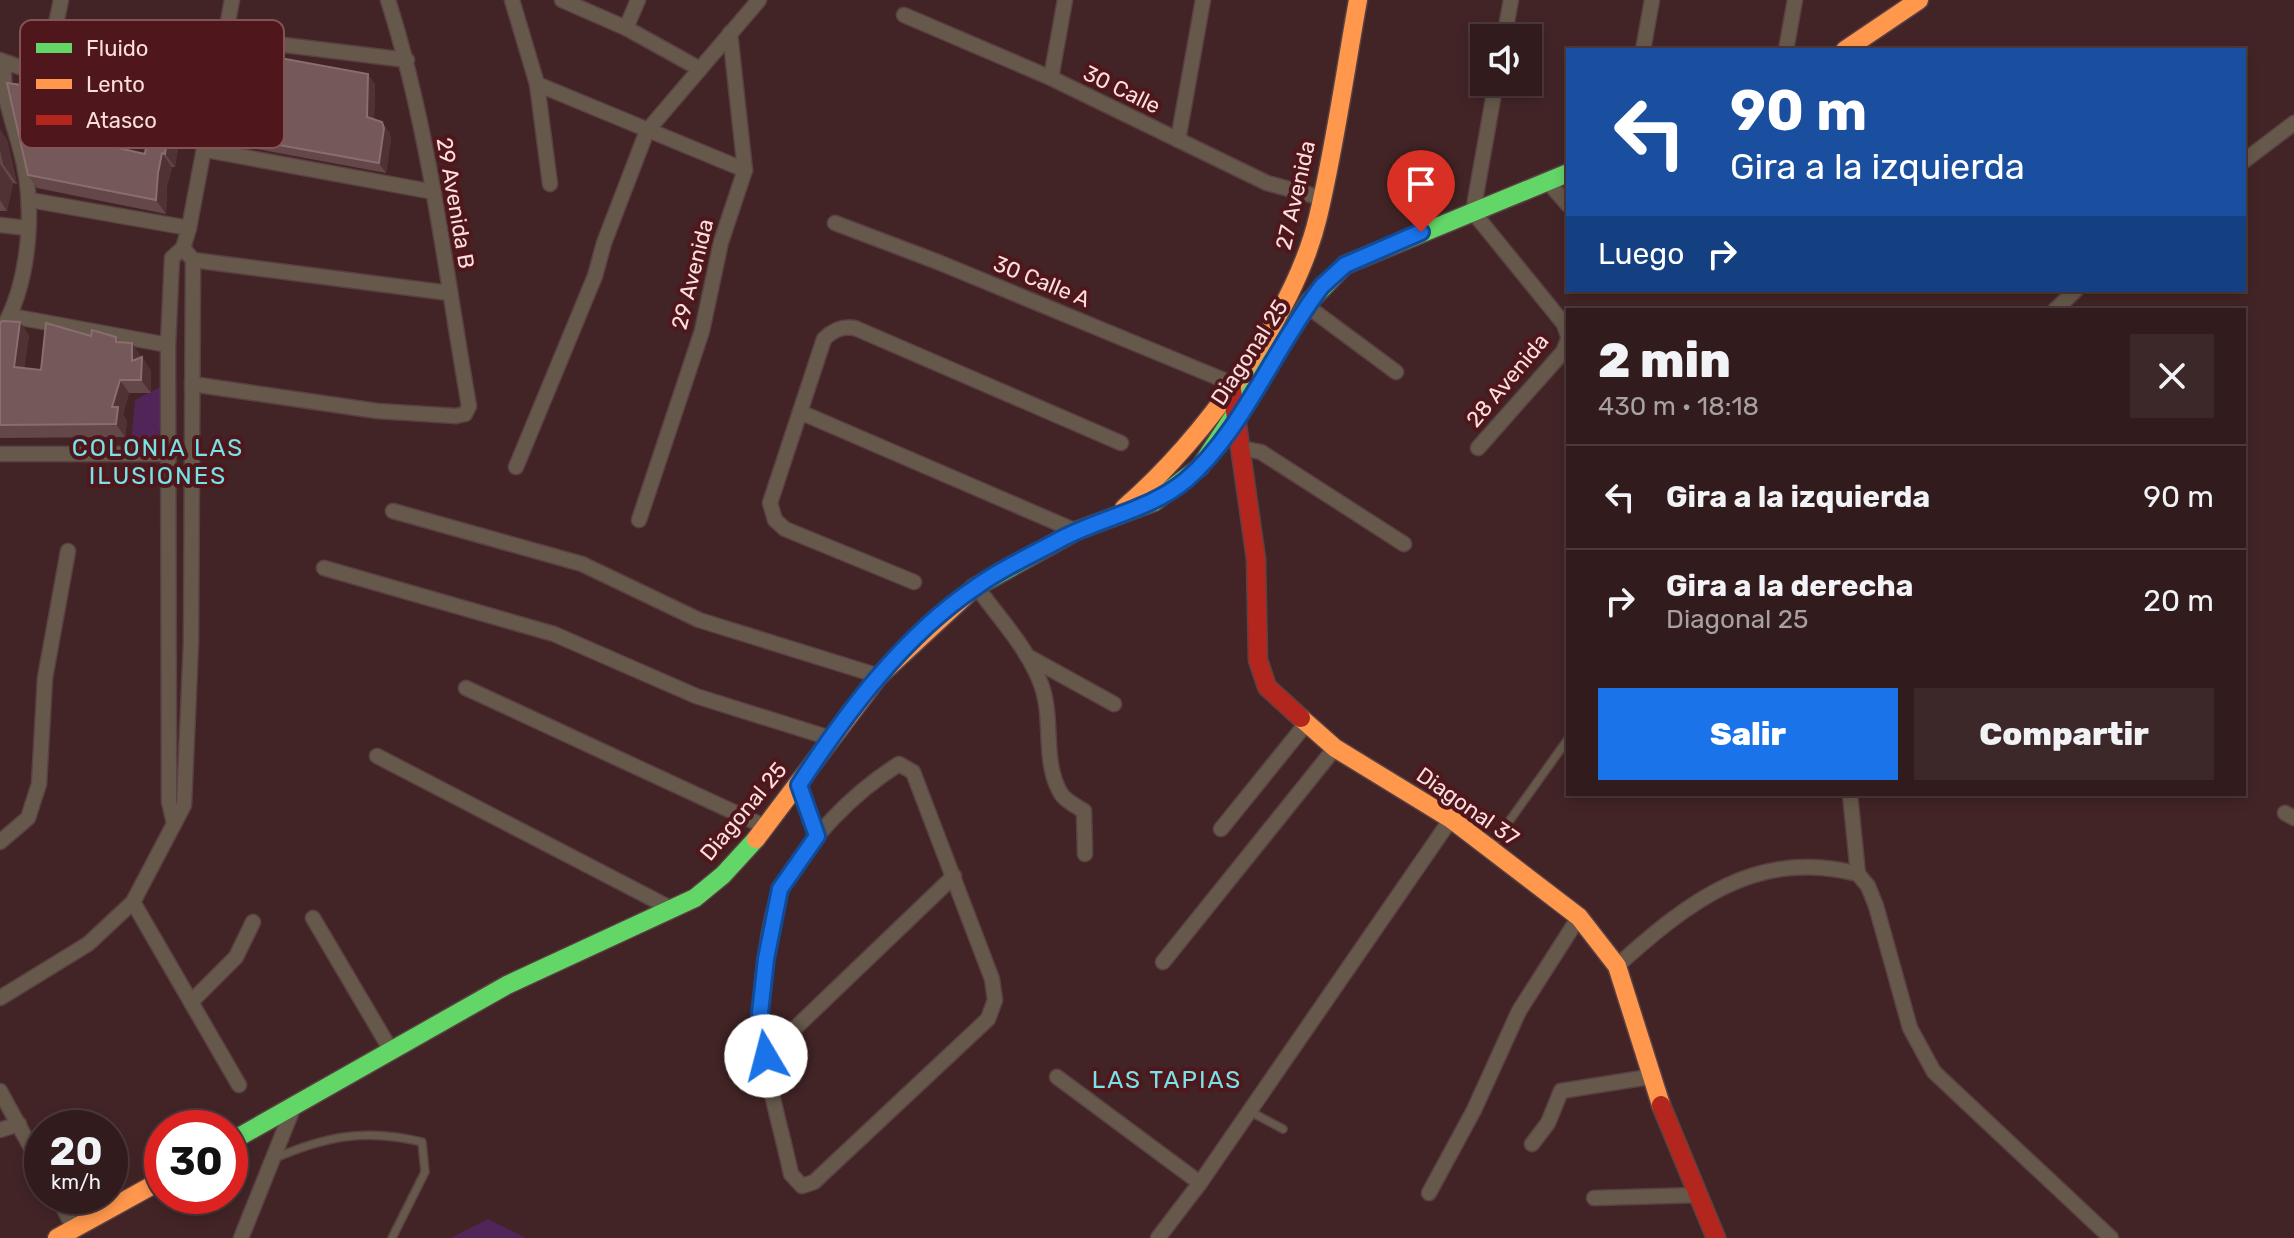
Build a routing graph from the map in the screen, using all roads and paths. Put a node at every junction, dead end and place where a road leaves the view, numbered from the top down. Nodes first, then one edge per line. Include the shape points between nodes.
1 (61, 0) edge
2 (232, 0) edge
3 (388, 0) edge
4 (512, 0) edge
5 (562, 0) edge
6 (638, 0) edge
7 (759, 0) edge
8 (1065, 0) edge
9 (1203, 0) edge
10 (1358, 0) edge
11 (1511, 0) edge
12 (1652, 0) edge
13 (1795, 0) edge
14 (1919, 0) edge
15 (904, 15) dead end
16 (57, 20) edge
17 (229, 20) edge
18 (1507, 24) edge
19 (626, 28) junction
20 (730, 33) junction
21 (284, 45) edge
22 (1643, 48) edge
23 (1786, 48) edge
24 (1848, 48) edge
25 (407, 60) junction
26 (2, 62) edge
27 (700, 69) junction
28 (1051, 78) junction
29 (537, 84) junction
30 (1494, 96) edge
31 (2294, 123) edge
32 (647, 131) junction
33 (1178, 140) junction
34 (20, 146) edge
35 (21, 148) edge
36 (206, 150) joint
37 (2246, 159) edge
38 (745, 170) junction
39 (1566, 174) edge
40 (1548, 182) junction
41 (550, 184) dead end
42 (434, 192) junction
43 (1322, 198) junction
44 (30, 200) junction
45 (1566, 203) edge
46 (1473, 212) junction
47 (835, 223) dead end
48 (0, 225) edge
49 (27, 228) junction
50 (189, 228) junction
51 (183, 248) junction
52 (1307, 257) junction
53 (193, 260) junction
54 (1333, 275) junction
55 (2074, 292) edge
56 (449, 293) junction
57 (1307, 306) junction
58 (2057, 308) edge
59 (11, 316) junction
60 (1566, 331) edge
61 (0, 333) edge
62 (1566, 344) edge
63 (168, 345) junction
64 (1396, 372) dead end
65 (1231, 383) junction
66 (192, 384) junction
67 (800, 412) junction
68 (1235, 419) junction
69 (1121, 443) dead end
70 (1241, 448) junction
71 (1478, 448) dead end
72 (0, 454) edge
73 (169, 454) junction
74 (516, 467) dead end
75 (393, 511) dead end
76 (1115, 515) junction
77 (639, 520) dead end
78 (1076, 531) junction
79 (1404, 544) dead end
80 (68, 551) dead end
81 (324, 568) dead end
82 (914, 582) dead end
83 (976, 586) junction
84 (1026, 655) junction
85 (879, 676) junction
86 (466, 688) dead end
87 (1114, 704) dead end
88 (1305, 725) junction
89 (830, 738) junction
90 (1566, 742) edge
91 (1335, 748) junction
92 (377, 756) dead end
93 (799, 785) junction
94 (1850, 796) edge
95 (1451, 819) junction
96 (174, 823) junction
97 (766, 827) junction
98 (1221, 829) dead end
99 (817, 836) junction
100 (0, 842) edge
101 (1489, 849) junction
102 (1085, 854) dead end
103 (1858, 874) junction
104 (954, 876) junction
105 (133, 902) junction
106 (674, 910) junction
107 (1579, 917) junction
108 (313, 918) dead end
109 (253, 922) dead end
110 (1163, 962) dead end
111 (1617, 966) junction
112 (0, 998) edge
113 (191, 1002) junction
114 (392, 1052) junction
115 (766, 1056) junction
116 (1057, 1077) dead end
117 (1649, 1077) junction
118 (239, 1085) dead end
119 (0, 1091) edge
120 (294, 1106) junction
121 (1249, 1111) junction
122 (19, 1124) junction
123 (1283, 1129) dead end
124 (0, 1130) edge
125 (248, 1132) edge
126 (24, 1134) edge
127 (1532, 1144) dead end
128 (272, 1160) junction
129 (1200, 1183) junction
130 (144, 1190) edge
131 (1429, 1193) dead end
132 (1699, 1195) junction
133 (1594, 1198) dead end
134 (67, 1214) edge
135 (74, 1228) junction
136 (57, 1238) edge
137 (241, 1238) edge
138 (392, 1238) edge
139 (1158, 1238) edge
140 (1716, 1238) edge
141 (2111, 1238) edge

1 - 16 street
2 - 17 street
3 - 25 street, 29 Avenida B
4 - 29 street
5 - 19 street
6 - 19 street
7 - 20 street
8 - 28 street
9 - 33 street
10 - 43 main road, 27 Avenida
11 - 18 street
12 - 22 street
13 - 23 street
14 - 24 main road
15 - 28 street, 30 Calle
19 - 27 street
20 - 27 street
20 - 38 street, 29 Avenida
21 - 25 street
25 - 42 street, 29 Avenida B
26 - 34 street via 5,104
27 - 32 street
28 - 33 street, 30 Calle
29 - 32 street
29 - 41 street
30 - 46 street
31 - 37 street
32 - 38 street
32 - 74 street via 595,276
33 - 43 street, 30 Calle via 1267,183
35 - 44 street
36 - 42 street
36 - 50 street
38 - 77 street, 29 Avenida via 721,242 702,331
39 - 40 main road, Diagonal 25
40 - 45 street
40 - 46 main road, Diagonal 25
42 - 56 street, 29 Avenida B
43 - 52 main road, 27 Avenida
44 - 49 street
44 - 50 street
46 - 54 main road, Diagonal 25 via 1396,242
46 - 60 street
47 - 65 street, 30 Calle A
48 - 49 street
49 - 59 street
50 - 51 street
51 - 53 street
51 - 63 street via 172,258
52 - 54 main road
52 - 65 main road, 27 Avenida via 1266,335
53 - 56 street
53 - 66 street
54 - 57 main road, Diagonal 25
55 - 58 street
56 - 66 street, 29 Avenida B via 469,406 465,414 377,411
57 - 64 street
57 - 68 main road, Diagonal 25
59 - 61 street
59 - 63 street
62 - 71 street, 28 Avenida
63 - 73 street
65 - 68 main road, Diagonal 37
65 - 76 main road, Diagonal 25 via 1175,460
66 - 96 street via 189,723 184,805
67 - 69 street via 824,339 848,327
67 - 78 street
67 - 82 street via 770,503 775,520 785,529
68 - 70 main road, Diagonal 37
68 - 76 main road, Diagonal 25 via 1187,479 1154,502
70 - 79 street via 1261,452
70 - 88 main road, Diagonal 37 via 1256,559 1259,668 1267,687
72 - 73 street
73 - 96 street via 169,802
75 - 85 street via 582,564 699,620
76 - 78 main road, Diagonal 25
78 - 83 main road, Diagonal 25
80 - 100 street via 45,678 39,784 28,818
81 - 89 street via 554,634 696,696
83 - 84 street
83 - 85 main road, Diagonal 25
84 - 87 street
84 - 102 street via 1044,697 1060,794 1084,811
85 - 89 main road, Diagonal 25
86 - 97 street
88 - 91 main road, Diagonal 37
88 - 98 street
89 - 93 main road, Diagonal 25
90 - 101 lane
91 - 95 main road, Diagonal 37
91 - 110 street
92 - 106 street
93 - 97 main road, Diagonal 25
93 - 99 street
94 - 103 street
95 - 101 main road, Diagonal 37
95 - 121 street
96 - 105 street
97 - 106 main road, Diagonal 25 via 723,875
99 - 104 street via 899,764 913,772
99 - 115 street via 780,889 760,1013
101 - 107 main road, Diagonal 37
103 - 111 street via 1800,867 1759,872 1725,884
103 - 141 street via 1876,906 1910,1028 1934,1072
104 - 115 street
104 - 115 street via 992,979 995,1000 988,1019 814,1182 802,1186 791,1174
105 - 112 street via 88,944
105 - 113 street
106 - 114 main road, Diagonal 25 via 507,985
107 - 111 main road, Diagonal 37
107 - 131 street via 1519,1011
108 - 114 street
109 - 113 street via 236,957
111 - 117 main road, Diagonal 37
113 - 118 street
114 - 120 main road, Diagonal 25
116 - 129 street
117 - 127 street via 1561,1091
117 - 132 main road, Diagonal 37
119 - 122 street
120 - 125 main road, Diagonal 25
120 - 128 street
121 - 123 lane
121 - 129 street
122 - 124 street
122 - 126 street
128 - 137 street
128 - 138 lane via 315,1140 354,1134 422,1142 425,1172
129 - 139 street
130 - 135 main road
132 - 133 street
132 - 140 main road, Diagonal 37
134 - 135 street
135 - 136 main road

